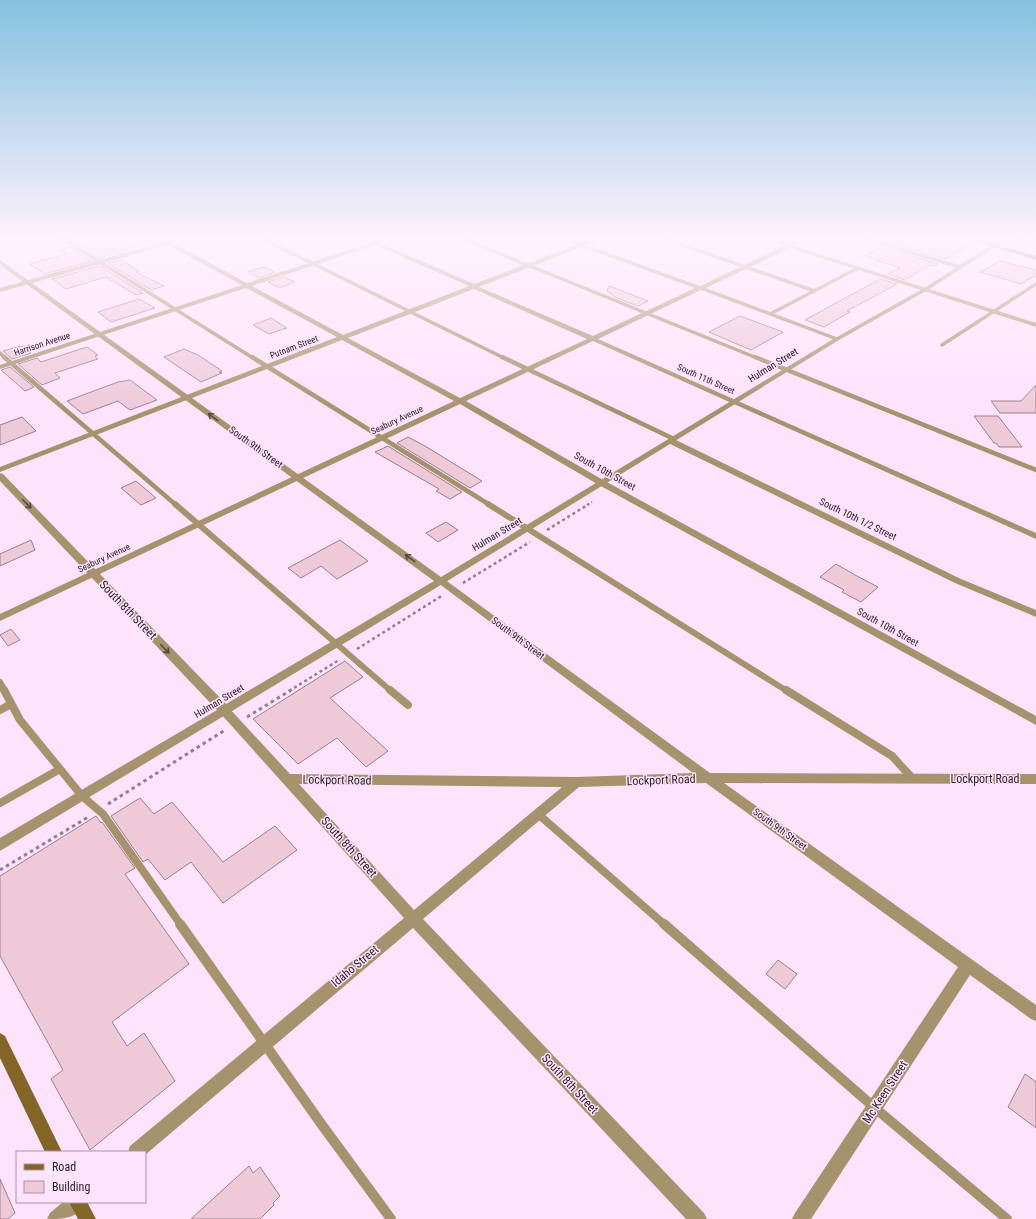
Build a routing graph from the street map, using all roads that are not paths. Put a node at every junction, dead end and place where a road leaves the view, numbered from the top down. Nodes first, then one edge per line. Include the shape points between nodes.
1 (49, 297) edge
2 (155, 297) edge
3 (214, 297) edge
4 (266, 297) edge
5 (379, 297) edge
6 (448, 297) edge
7 (496, 297) edge
8 (607, 297) edge
9 (682, 297) edge
10 (725, 297) edge
11 (803, 297) edge
12 (912, 297) edge
13 (950, 297) edge
14 (1016, 297) edge
15 (176, 310) junction
16 (994, 311) junction
17 (409, 312) junction
18 (647, 313) junction
19 (770, 314) junction
20 (1036, 325) edge
21 (101, 334) junction
22 (343, 338) junction
23 (592, 338) junction
24 (837, 339) junction
25 (942, 345) dead end
26 (0, 354) edge
27 (11, 363) junction
28 (0, 367) edge
29 (267, 367) junction
30 (527, 369) junction
31 (787, 369) junction
32 (187, 398) junction
33 (460, 401) junction
34 (735, 401) junction
35 (94, 434) junction
36 (382, 438) junction
37 (672, 440) junction
38 (0, 470) edge
39 (1036, 470) edge
40 (0, 476) edge
41 (298, 478) junction
42 (602, 483) junction
43 (198, 524) junction
44 (526, 529) junction
45 (1036, 536) edge
46 (94, 574) junction
47 (442, 581) junction
48 (1036, 614) edge
49 (0, 618) edge
50 (336, 644) junction
51 (0, 682) edge
52 (11, 704) junction
53 (408, 705) dead end
54 (0, 710) edge
55 (224, 710) junction
56 (1036, 721) edge
57 (60, 769) junction
58 (708, 778) junction
59 (287, 779) junction
60 (914, 779) junction
61 (1036, 779) edge
62 (576, 782) junction
63 (82, 796) junction
64 (0, 803) edge
65 (538, 814) junction
66 (0, 845) edge
67 (413, 918) junction
68 (968, 965) junction
69 (1036, 1014) edge
70 (0, 1041) edge
71 (264, 1044) junction
72 (875, 1108) junction
73 (54, 1151) edge
74 (137, 1151) edge
75 (77, 1203) edge
76 (79, 1203) edge
77 (56, 1219) edge
78 (87, 1219) edge
79 (391, 1219) edge
80 (698, 1219) edge
81 (801, 1219) edge
82 (1007, 1219) edge

1 - 21 street, South 9th Street
2 - 15 lane
3 - 15 street, Harrison Avenue
4 - 22 street, South 10th Street
5 - 17 lane
6 - 17 street, Putnam Street
7 - 23 street, South 11th Street
8 - 18 lane
9 - 18 street, Seabury Avenue
10 - 19 street
11 - 19 lane
12 - 24 street, Hulman Street
13 - 16 street
14 - 16 lane
15 - 21 street, Harrison Avenue
15 - 29 lane
16 - 20 street
16 - 25 lane
17 - 22 street, Putnam Street
17 - 30 lane
18 - 23 street, Seabury Avenue
18 - 31 lane
19 - 24 street
21 - 27 street, Harrison Avenue
21 - 32 street, South 9th Street
22 - 29 street, Putnam Street
22 - 33 street, South 10th Street
23 - 30 street, Seabury Avenue
23 - 34 street, South 11th Street
24 - 31 street, Hulman Street
26 - 27 lane
27 - 28 street, Harrison Avenue
27 - 35 lane
29 - 32 street, Putnam Street
29 - 36 lane
30 - 33 street, Seabury Avenue
30 - 37 lane
31 - 34 street, Hulman Street
31 - 39 lane
32 - 35 street, Putnam Street
41 -> 32 street, South 9th Street
33 - 36 street, Seabury Avenue
33 - 42 street, South 10th Street
34 - 37 street, Hulman Street
34 - 45 street, South 11th Street
35 - 38 street, Putnam Street
35 - 43 lane
36 - 41 street, Seabury Avenue
36 - 44 lane
37 - 42 street, Hulman Street
37 - 48 street, South 10th 1/2 Street via 958,581
40 -> 46 street, South 8th Street
41 - 43 street, Seabury Avenue
47 -> 41 street, South 9th Street
42 - 44 street, Hulman Street
42 - 56 street, South 10th Street
43 - 46 street, Seabury Avenue
43 - 50 lane
44 - 47 street, Hulman Street
44 - 60 lane via 892,756
46 - 49 street, Seabury Avenue
46 -> 55 street, South 8th Street
47 - 50 street, Hulman Street
47 - 58 street, South 9th Street
50 - 53 lane
50 - 55 street, Hulman Street
51 - 52 lane
52 - 54 lane
52 - 57 lane via 20,720
55 - 59 street, South 8th Street
55 - 63 street, Hulman Street
57 - 63 lane
57 - 64 lane
58 - 60 street, Lockport Road
58 - 62 street, Lockport Road
58 - 68 street, South 9th Street
59 - 62 street, Lockport Road
59 - 67 street, South 8th Street
60 - 61 street, Lockport Road
62 - 65 street, Idaho Street
63 - 66 street, Hulman Street
63 - 71 lane via 103,814
65 - 67 street, Idaho Street
65 - 72 lane
67 - 71 street, Idaho Street
67 - 80 street, South 8th Street
68 - 69 street, South 9th Street
68 - 72 street, Mc Keen Street
70 - 73 main road
71 - 74 street, Idaho Street
71 - 79 lane
72 - 81 street, Mc Keen Street
72 - 82 lane
75 - 77 street
76 - 78 main road

